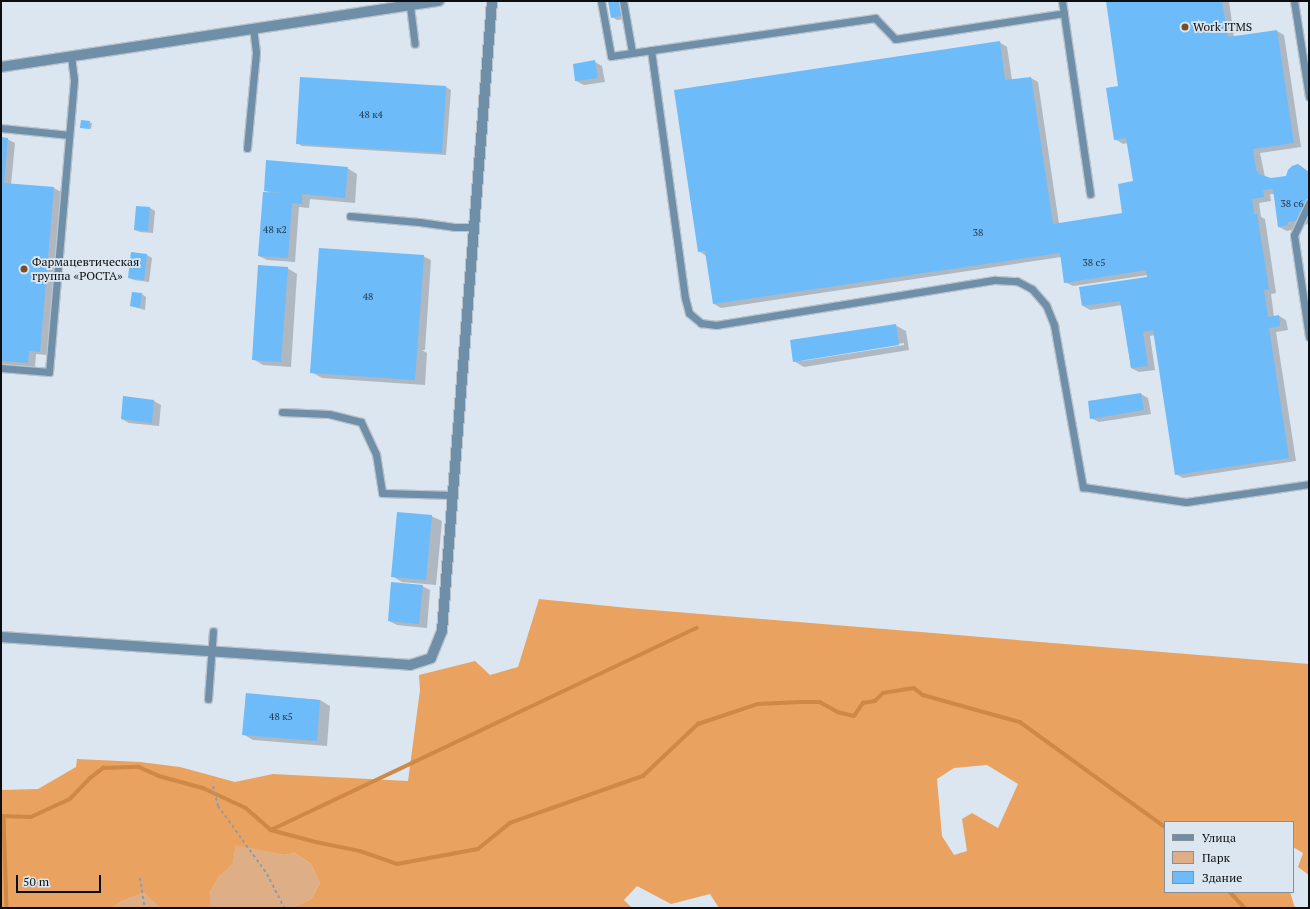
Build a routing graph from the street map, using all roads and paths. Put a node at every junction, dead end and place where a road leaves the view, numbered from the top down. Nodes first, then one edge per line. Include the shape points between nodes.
1 (440, 1) edge
2 (492, 1) edge
3 (601, 1) edge
4 (623, 1) edge
5 (1062, 1) edge
6 (1294, 1) edge
7 (410, 6) junction
8 (1064, 13) junction
9 (253, 29) junction
10 (415, 44) dead end
11 (650, 50) junction
12 (632, 52) junction
13 (70, 57) junction
14 (1, 67) edge
15 (1309, 97) edge
16 (1, 128) edge
17 (68, 135) junction
18 (247, 148) dead end
19 (1090, 194) dead end
20 (1309, 204) edge
21 (350, 216) dead end
22 (474, 227) junction
23 (1309, 337) edge
24 (1, 368) edge
25 (282, 412) dead end
26 (1309, 484) edge
27 (453, 495) junction
28 (213, 631) dead end
29 (1, 637) edge
30 (211, 652) junction
31 (208, 699) dead end
32 (213, 786) dead end
33 (140, 878) dead end
34 (145, 908) edge
35 (284, 908) edge

1 - 7 street
2 - 22 street
3 - 12 lane via 611,56
4 - 12 lane
5 - 8 lane
6 - 15 lane
7 - 9 street
7 - 10 lane
8 - 11 lane via 895,39 875,18
8 - 19 lane
9 - 13 street
9 - 18 lane via 256,52
11 - 12 lane
11 - 26 lane via 685,298 689,313 701,323 716,325 995,280 1017,281 1032,289 1046,305 1054,325 1083,487 1186,502
13 - 14 street
13 - 17 lane via 74,80
16 - 17 lane
17 - 24 lane via 48,372
20 - 23 lane via 1294,236
21 - 22 lane
22 - 27 street
25 - 27 lane via 329,414 361,422 376,454 382,493
27 - 30 street via 442,631 431,658 410,665
28 - 30 lane
29 - 30 street
30 - 31 lane
32 - 35 path via 218,806 267,874
33 - 34 path

